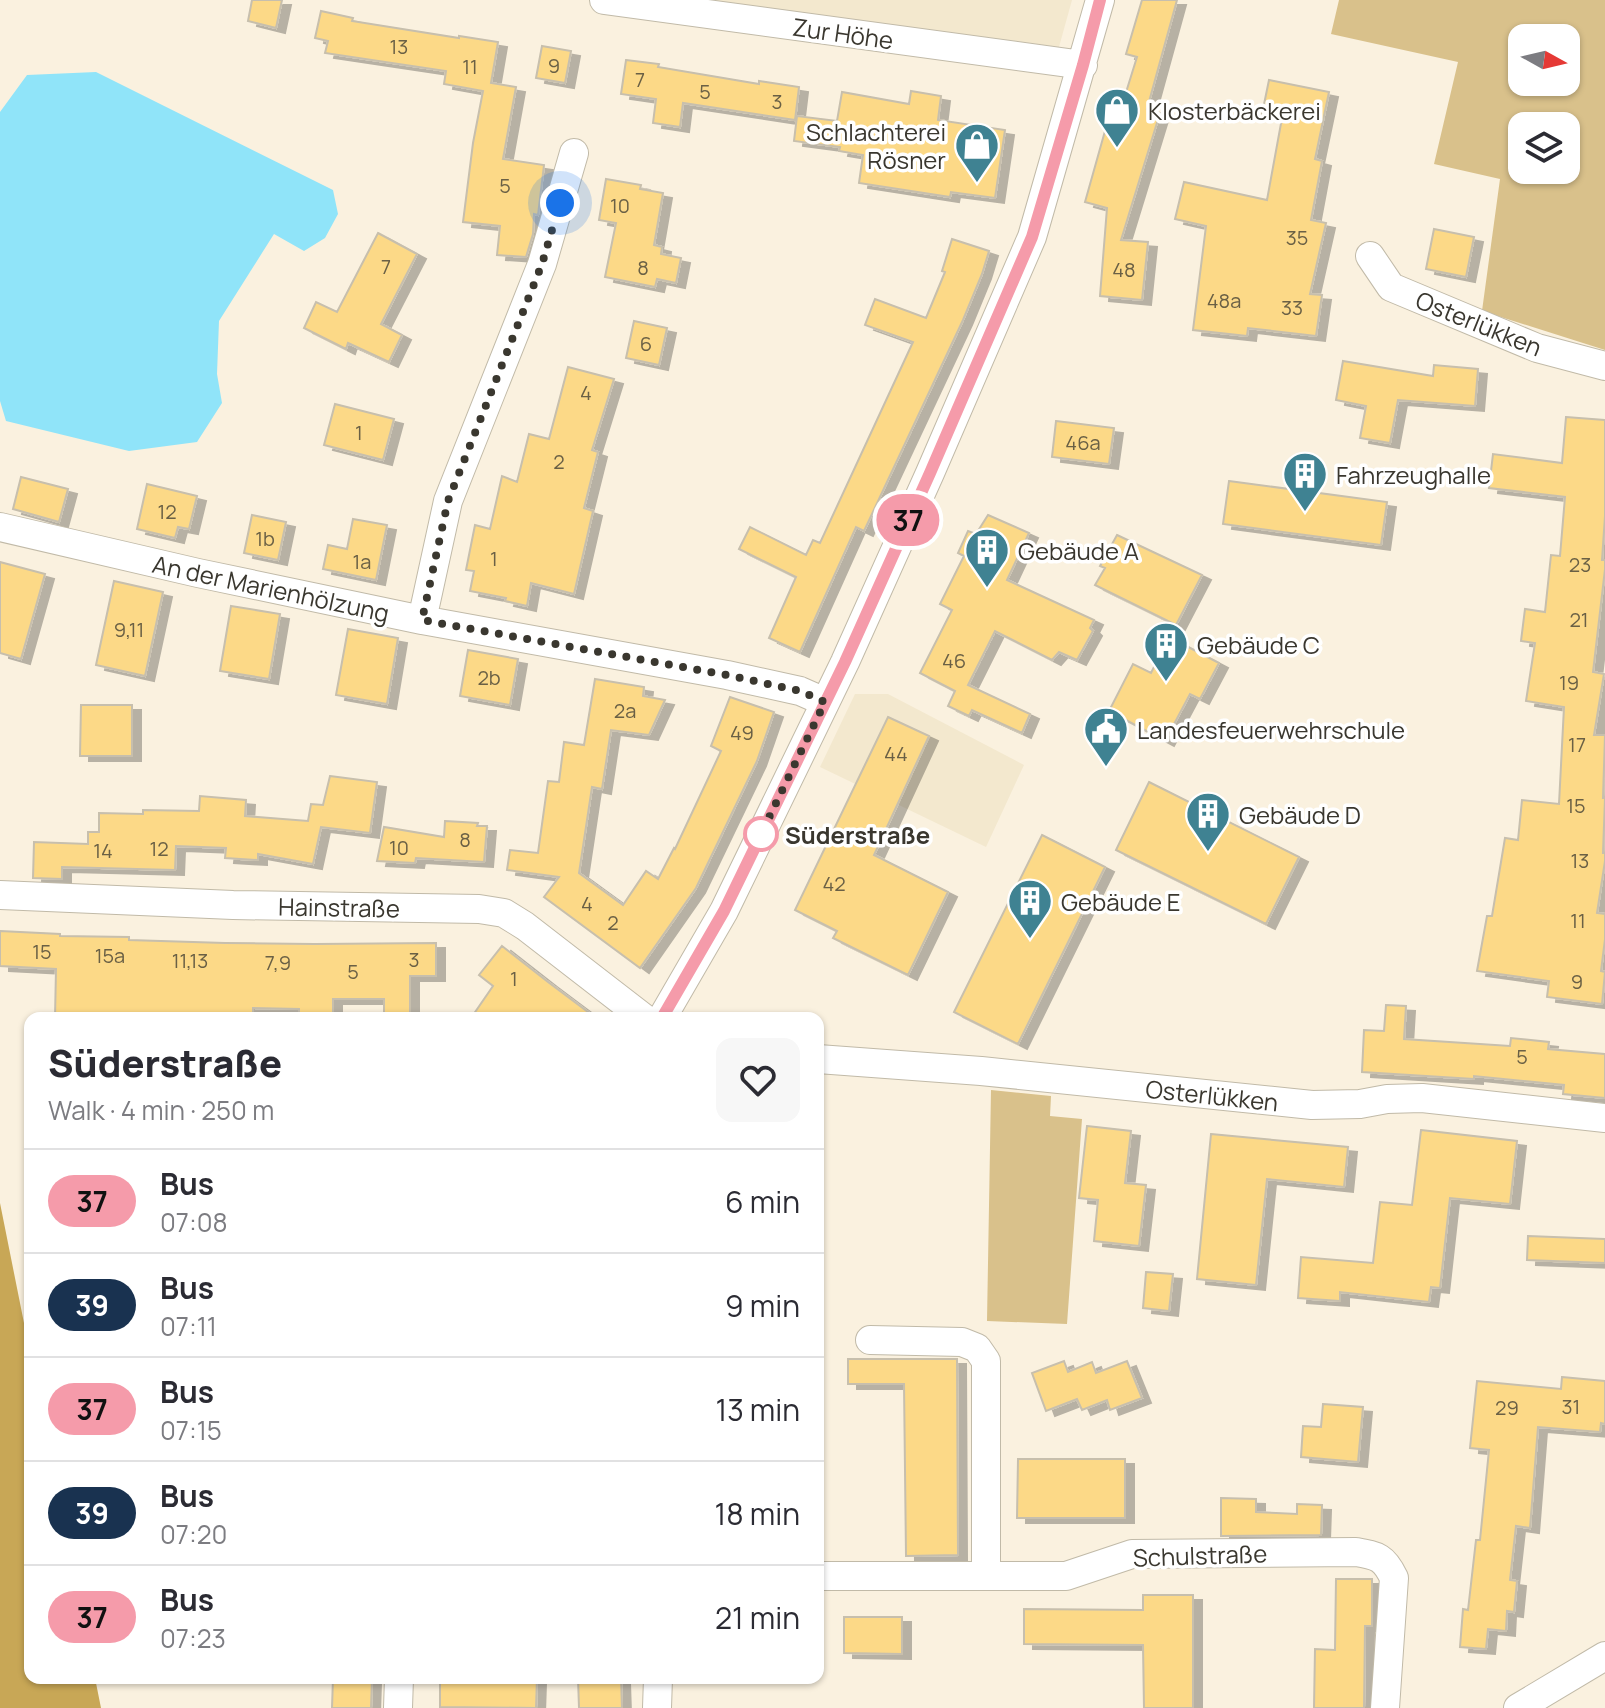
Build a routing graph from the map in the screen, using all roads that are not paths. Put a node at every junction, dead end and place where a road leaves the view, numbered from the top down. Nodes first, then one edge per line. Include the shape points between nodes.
1 (604, 0) edge
2 (1100, 0) edge
3 (1083, 65) junction
4 (574, 153) dead end
5 (1370, 256) dead end
6 (1605, 366) edge
7 (0, 527) edge
8 (422, 620) junction
9 (825, 702) junction
10 (0, 895) edge
11 (636, 1012) edge
12 (665, 1012) edge
13 (824, 1059) edge
14 (1605, 1118) edge
15 (870, 1340) dead end
16 (824, 1576) edge
17 (986, 1576) junction
18 (1605, 1656) edge
19 (399, 1684) edge
20 (658, 1684) edge
21 (398, 1708) edge
22 (657, 1708) edge
23 (1385, 1708) edge
24 (1518, 1708) edge

1 - 3 street, Zur Höhe
2 - 3 street
3 - 9 street via 1032,237
4 - 8 street via 542,264 448,501
5 - 6 street, Osterlükken via 1391,287 1537,348
7 - 8 street, An der Marienhölzung
8 - 9 street, An der Marienhölzung via 727,675
9 - 12 street via 724,911
10 - 11 street, Hainstraße via 504,913
13 - 14 street, Osterlükken via 1312,1105 1422,1098
15 - 17 street via 962,1342 977,1348 986,1361
16 - 17 street, Schulstraße
17 - 23 street, Schulstraße via 1066,1576 1132,1554 1376,1555 1394,1578
18 - 24 street
19 - 21 street
20 - 22 street

